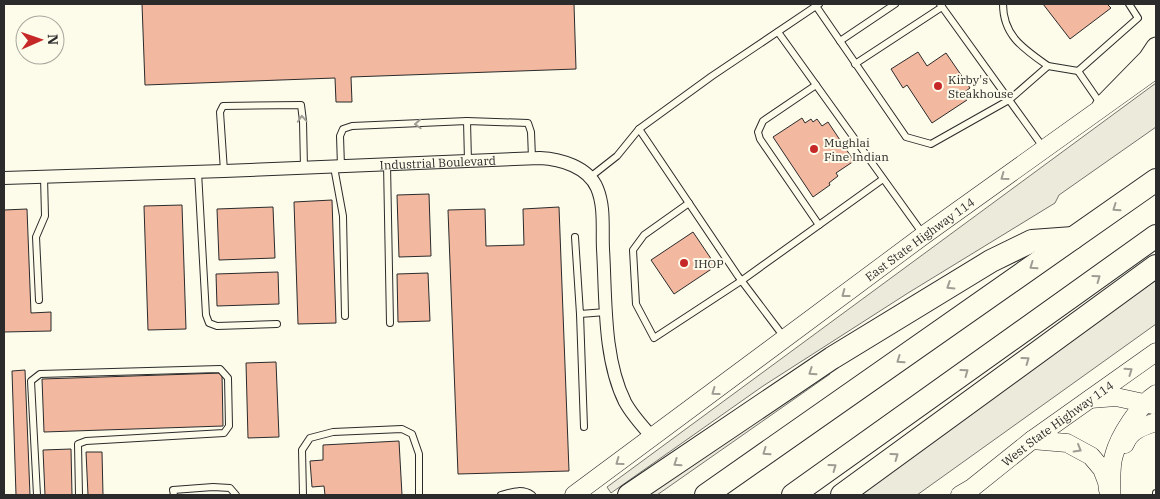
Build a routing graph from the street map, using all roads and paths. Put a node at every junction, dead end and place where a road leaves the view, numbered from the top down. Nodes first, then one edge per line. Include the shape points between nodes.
1 (895, 4) edge
2 (1003, 4) edge
3 (1129, 4) edge
4 (817, 5) edge
5 (941, 5) edge
6 (778, 32) junction
7 (840, 41) junction
8 (1156, 47) edge
9 (855, 64) junction
10 (1048, 66) junction
11 (1156, 69) edge
12 (1078, 71) junction
13 (816, 85) junction
14 (1009, 100) junction
15 (1102, 106) junction
16 (467, 121) junction
17 (639, 129) junction
18 (1044, 148) junction
19 (532, 158) junction
20 (468, 161) junction
21 (387, 164) junction
22 (337, 167) junction
23 (304, 168) junction
24 (224, 171) junction
25 (198, 172) junction
26 (44, 177) junction
27 (4, 178) edge
28 (590, 178) junction
29 (883, 178) junction
30 (1156, 180) edge
31 (689, 202) junction
32 (819, 225) junction
33 (924, 235) junction
34 (575, 236) dead end
35 (1156, 236) edge
36 (1073, 238) junction
37 (1156, 266) edge
38 (741, 281) junction
39 (39, 300) dead end
40 (606, 312) junction
41 (580, 314) junction
42 (345, 316) dead end
43 (390, 323) dead end
44 (277, 324) dead end
45 (785, 338) junction
46 (1156, 352) edge
47 (1089, 398) junction
48 (1152, 401) edge
49 (1156, 422) edge
50 (584, 427) dead end
51 (653, 438) junction
52 (1032, 440) junction
53 (37, 495) edge
54 (79, 495) edge
55 (174, 495) edge
56 (236, 495) edge
57 (303, 495) edge
58 (419, 495) edge
59 (501, 495) edge
60 (532, 495) edge
61 (574, 495) edge
62 (629, 495) edge
63 (706, 495) edge
64 (793, 495) edge
65 (842, 495) edge
66 (960, 495) edge
67 (1111, 495) edge

1 - 7 lane
2 - 10 lane via 1008,28 1020,46
3 - 12 lane via 1138,18
4 - 6 lane
4 - 7 lane
5 - 9 lane
5 - 14 lane
6 - 13 lane
6 - 17 lane
7 - 9 lane
8 - 15 main road
9 - 14 lane via 906,137 931,144
10 - 12 lane
10 - 14 lane
11 - 15 main road, East State Highway 114
12 - 15 lane
13 - 29 lane
13 - 32 lane via 763,121 758,132
14 - 18 lane
15 - 18 main road, East State Highway 114
16 - 19 lane via 528,123
16 - 20 lane
16 -> 22 lane via 343,129
17 - 28 lane via 617,156
17 - 31 lane
18 -> 33 main road, East State Highway 114
19 - 20 street, Industrial Boulevard
19 - 28 street, Industrial Boulevard via 556,159 571,164
20 - 21 street, Industrial Boulevard
21 - 22 street, Industrial Boulevard
21 - 43 lane
22 - 23 street, Industrial Boulevard
22 - 42 lane via 343,216
23 - 24 street, Industrial Boulevard
23 -> 24 lane via 301,105 223,106 220,112
24 - 25 street, Industrial Boulevard
25 - 26 street, Industrial Boulevard
25 - 44 lane via 209,323 218,326
26 - 27 street, Industrial Boulevard
26 - 39 lane via 45,216 36,237
28 - 40 street via 597,187 601,206
29 - 32 lane
29 - 33 lane
30 -> 36 highway
31 - 38 lane
31 - 38 lane via 644,235 633,250 636,304 654,338
32 - 38 lane
33 -> 45 main road, East State Highway 114
34 - 41 lane
64 -> 35 highway
36 -> 62 highway via 1032,241 991,260 832,358
36 -> 63 highway
65 -> 37 highway
38 - 45 lane
40 - 41 lane
40 - 51 street via 618,386 626,403
41 - 50 lane
45 -> 51 main road, East State Highway 114
47 -> 46 main road, West State Highway 114
47 - 48 main road
47 - 52 main road, West State Highway 114
48 - 67 main road via 1130,422 1113,456
49 - 67 main road via 1137,429 1127,439
51 -> 61 main road
52 - 66 main road, West State Highway 114
52 -> 67 main road via 1067,443 1090,456 1102,469
53 - 54 lane via 31,381 40,374 220,369 228,378 230,426 224,433 78,444
55 - 56 lane via 174,490 213,487 230,488
57 - 58 lane via 302,450 310,438 333,432 402,429 412,434 418,454
59 - 60 lane via 517,490

